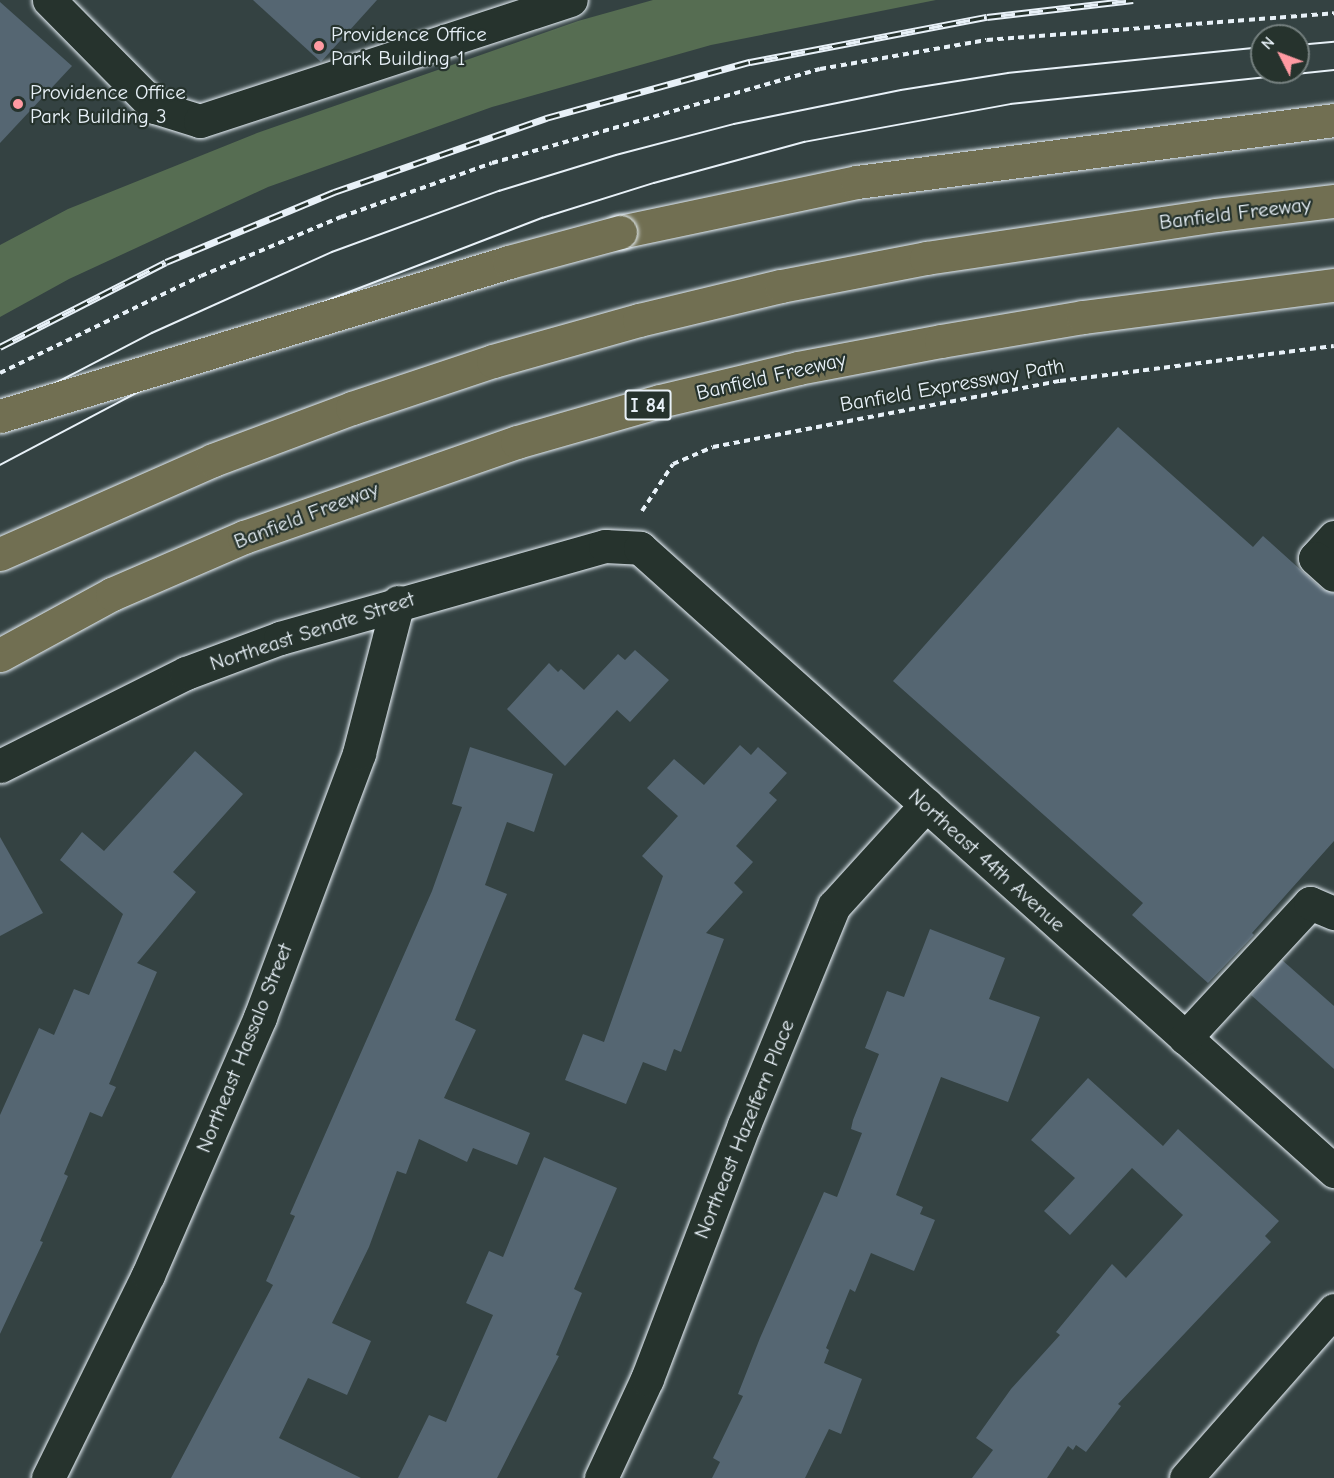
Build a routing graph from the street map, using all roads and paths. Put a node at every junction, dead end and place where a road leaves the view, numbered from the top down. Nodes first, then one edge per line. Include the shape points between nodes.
1 (49, 0) edge
2 (571, 0) edge
3 (539, 6) edge
4 (1334, 13) edge
5 (1334, 120) edge
6 (1334, 201) edge
7 (1334, 285) edge
8 (1334, 346) edge
9 (0, 373) edge
10 (0, 416) edge
11 (1334, 537) edge
12 (640, 548) junction
13 (0, 554) edge
14 (1334, 575) edge
15 (398, 602) junction
16 (0, 655) edge
17 (0, 766) edge
18 (926, 805) junction
19 (1334, 913) edge
20 (1185, 1038) junction
21 (1334, 1171) edge
22 (1334, 1310) edge
23 (48, 1478) edge
24 (601, 1478) edge
25 (1186, 1478) edge

1 - 3 street via 155,107 200,121
2 - 3 street
4 - 9 path via 987,40 820,69 492,163 341,217 201,276
5 - 10 highway, bridge via 857,182 620,232 508,262
6 - 13 highway, Banfield Freeway via 926,258 781,286 639,320 352,408 213,460
7 - 16 highway, Banfield Freeway / I 84 via 1094,316 798,368 517,441 244,537 112,594
8 - 12 path, Banfield Expressway Path via 1060,381 713,447 673,464 643,509
11 - 14 street via 1315,558
12 - 15 street, Northeast Senate Street via 605,546
12 - 18 street, Northeast 44th Avenue
15 - 17 street, Northeast Senate Street via 279,638 186,673
15 - 23 street, Northeast Hassalo Street via 359,753 260,1017 148,1275
18 - 20 street, Northeast 44th Avenue
18 - 24 street, Northeast Hazelfern Place via 834,906 744,1125 647,1379
19 - 20 street via 1310,903
20 - 21 street, Northeast 44th Avenue
22 - 25 street

